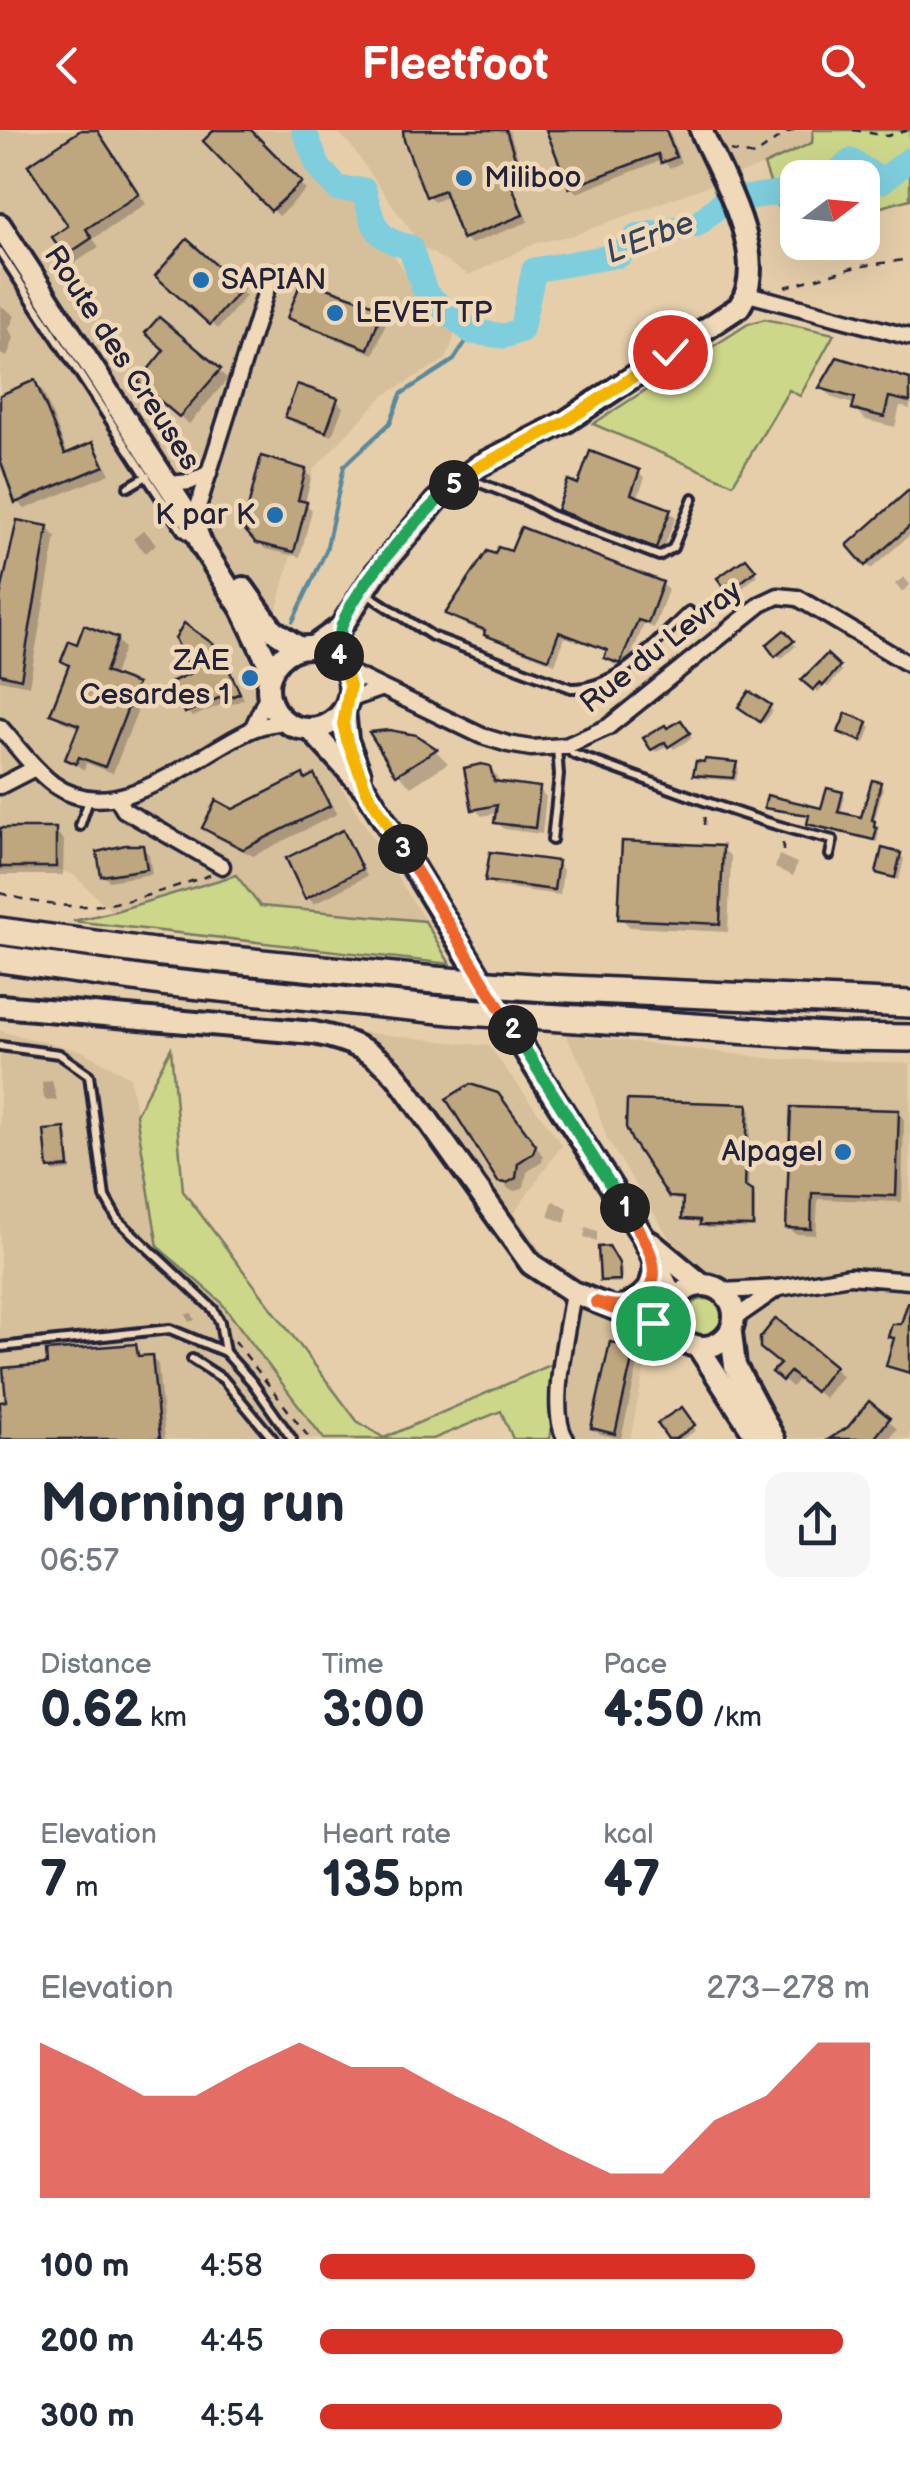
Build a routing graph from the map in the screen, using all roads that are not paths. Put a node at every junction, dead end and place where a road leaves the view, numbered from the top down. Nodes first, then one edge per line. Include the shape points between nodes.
1 (701, 130) edge
2 (0, 225) edge
3 (0, 252) edge
4 (272, 272) dead end
5 (748, 294) junction
6 (910, 337) edge
7 (209, 473) junction
8 (147, 476) junction
9 (465, 476) junction
10 (168, 484) junction
11 (128, 488) dead end
12 (693, 498) dead end
13 (193, 523) junction
14 (202, 546) junction
15 (362, 590) junction
16 (689, 611) dead end
17 (341, 627) junction
18 (306, 647) junction
19 (343, 665) junction
20 (910, 665) edge
21 (272, 671) junction
22 (380, 689) junction
23 (268, 694) junction
24 (347, 705) junction
25 (288, 723) junction
26 (253, 727) junction
27 (0, 728) edge
28 (310, 729) junction
29 (561, 746) junction
30 (35, 768) junction
31 (0, 786) edge
32 (366, 790) junction
33 (118, 798) junction
34 (89, 800) junction
35 (80, 826) dead end
36 (552, 840) dead end
37 (830, 855) dead end
38 (222, 866) road end
39 (0, 931) edge
40 (0, 959) edge
41 (910, 1004) edge
42 (0, 1006) edge
43 (910, 1038) edge
44 (0, 1046) edge
45 (642, 1234) junction
46 (654, 1264) junction
47 (910, 1280) edge
48 (712, 1288) junction
49 (573, 1292) junction
50 (761, 1292) junction
51 (596, 1302) junction
52 (675, 1303) junction
53 (620, 1308) junction
54 (733, 1325) junction
55 (678, 1334) junction
56 (0, 1347) edge
57 (699, 1348) junction
58 (225, 1352) junction
59 (192, 1360) dead end
60 (272, 1439) edge
61 (292, 1439) edge
62 (566, 1439) edge
63 (758, 1439) edge
64 (774, 1439) edge

1 - 5 main road via 752,258
2 - 10 main road, Route des Creuses
3 - 8 lane
4 - 7 street
5 - 6 street
5 - 9 main road via 739,307 565,422
7 - 10 street
7 - 13 street
8 - 11 lane
8 - 14 lane via 182,531
9 - 12 lane via 658,556 673,548
9 - 15 main road
10 - 13 main road, Route des Creuses
13 - 14 main road, Route des Creuses
13 - 18 main road, Route des Creuses via 273,630
14 - 21 main road, Route des Creuses
15 - 16 lane via 432,636 571,688 626,669
15 - 17 main road
17 - 18 main road
17 - 19 main road
18 - 19 main road
18 - 21 main road via 278,660
19 - 22 street, Rue du Levray
19 - 24 main road
20 - 29 street, Rue du Levray via 802,600 774,596 608,727
21 - 23 main road
22 - 24 street
22 - 29 street, Rue du Levray via 495,741
23 - 25 main road
23 - 26 street
24 - 28 main road via 324,727
24 - 32 main road via 347,740
25 - 26 street
25 - 28 main road
26 - 33 street
27 - 30 street
28 - 32 main road
29 - 36 lane
29 - 37 lane via 834,840
30 - 31 street
30 - 34 street via 62,790
32 - 45 main road
33 - 34 street
33 - 38 street via 124,810
34 - 35 lane
39 - 41 highway, bridge via 434,980
40 - 43 highway, bridge via 450,1010
42 - 49 main road via 314,1034 360,1047 398,1078 531,1264
44 - 58 lane via 59,1054 89,1075 105,1197 118,1220 214,1309
45 - 46 main road
45 - 48 main road
46 - 52 main road
46 - 53 main road via 648,1292
47 - 50 street via 850,1276
48 - 50 street
48 - 52 main road via 686,1290
48 - 54 main road via 734,1307
49 - 51 main road
49 - 62 street via 558,1402
50 - 54 street
51 - 53 main road
51 - 55 main road
52 - 53 main road
52 - 55 main road
54 - 57 main road via 717,1345
54 - 64 main road via 735,1366
55 - 57 main road
56 - 58 lane via 170,1329
57 - 63 main road
58 - 61 lane
59 - 60 lane via 223,1379

